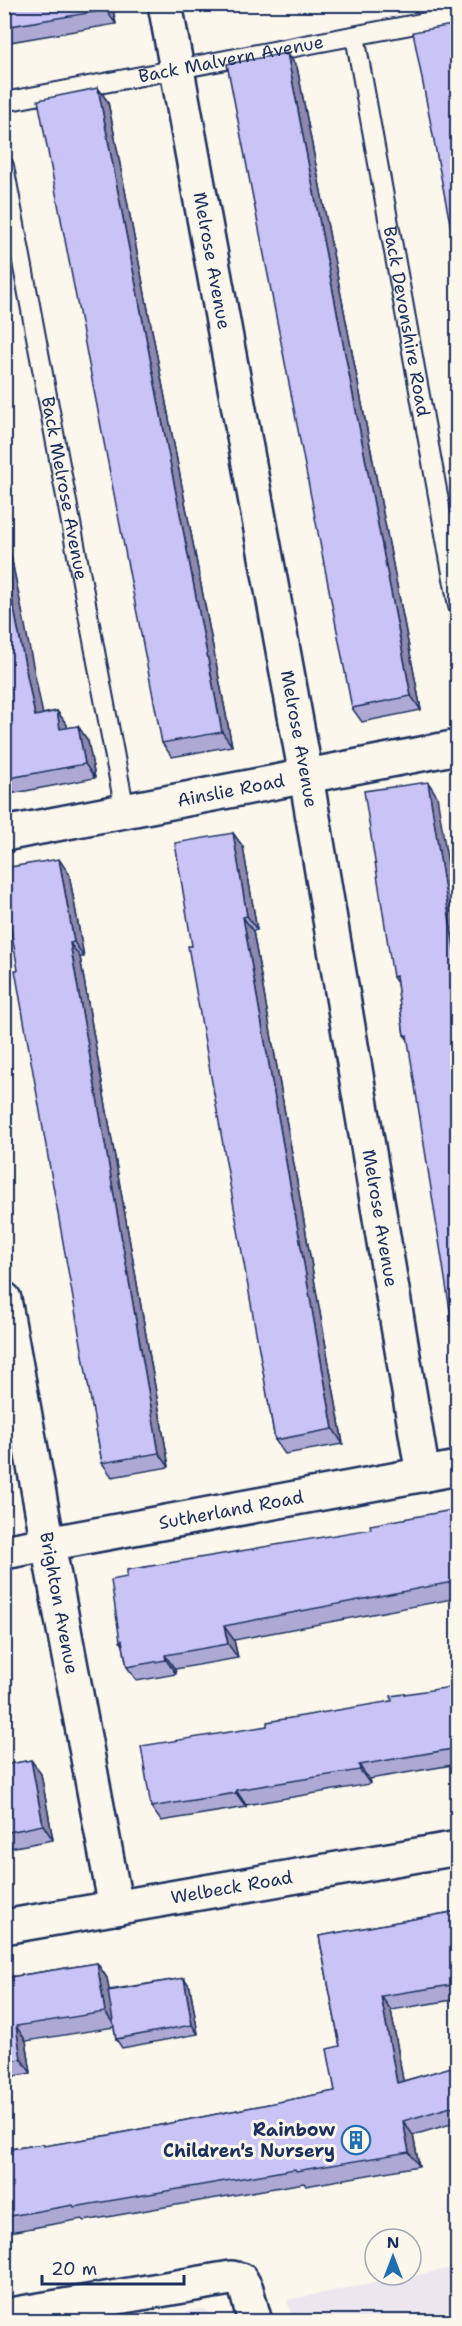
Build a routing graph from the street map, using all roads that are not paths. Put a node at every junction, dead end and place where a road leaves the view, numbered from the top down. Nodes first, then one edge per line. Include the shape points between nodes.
1 (165, 4) edge
2 (458, 16) edge
3 (355, 36) junction
4 (177, 69) junction
5 (4, 102) edge
6 (4, 166) edge
7 (458, 606) edge
8 (458, 747) edge
9 (306, 776) junction
10 (125, 812) junction
11 (4, 834) edge
12 (4, 1299) edge
13 (458, 1468) edge
14 (423, 1475) junction
15 (48, 1544) junction
16 (4, 1552) edge
17 (458, 1848) edge
18 (116, 1908) junction
19 (4, 1927) edge
20 (4, 2316) edge
21 (255, 2322) edge

1 - 4 street, Melrose Avenue
2 - 3 lane, Back Malvern Avenue
3 - 4 lane, Back Malvern Avenue
3 - 7 lane, Back Devonshire Road
4 - 5 lane, Back Malvern Avenue
4 - 9 street, Melrose Avenue
6 - 10 lane, Back Melrose Avenue
8 - 9 street, Ainslie Road
9 - 10 street, Ainslie Road
9 - 14 street, Melrose Avenue
10 - 11 street, Ainslie Road
12 - 15 street, Brighton Avenue
13 - 14 street, Sutherland Road
14 - 15 street, Sutherland Road
15 - 16 street, Sutherland Road
15 - 18 street, Brighton Avenue
17 - 18 street, Welbeck Road
18 - 19 street, Welbeck Road
20 - 21 street via 231,2278 241,2280 246,2289

